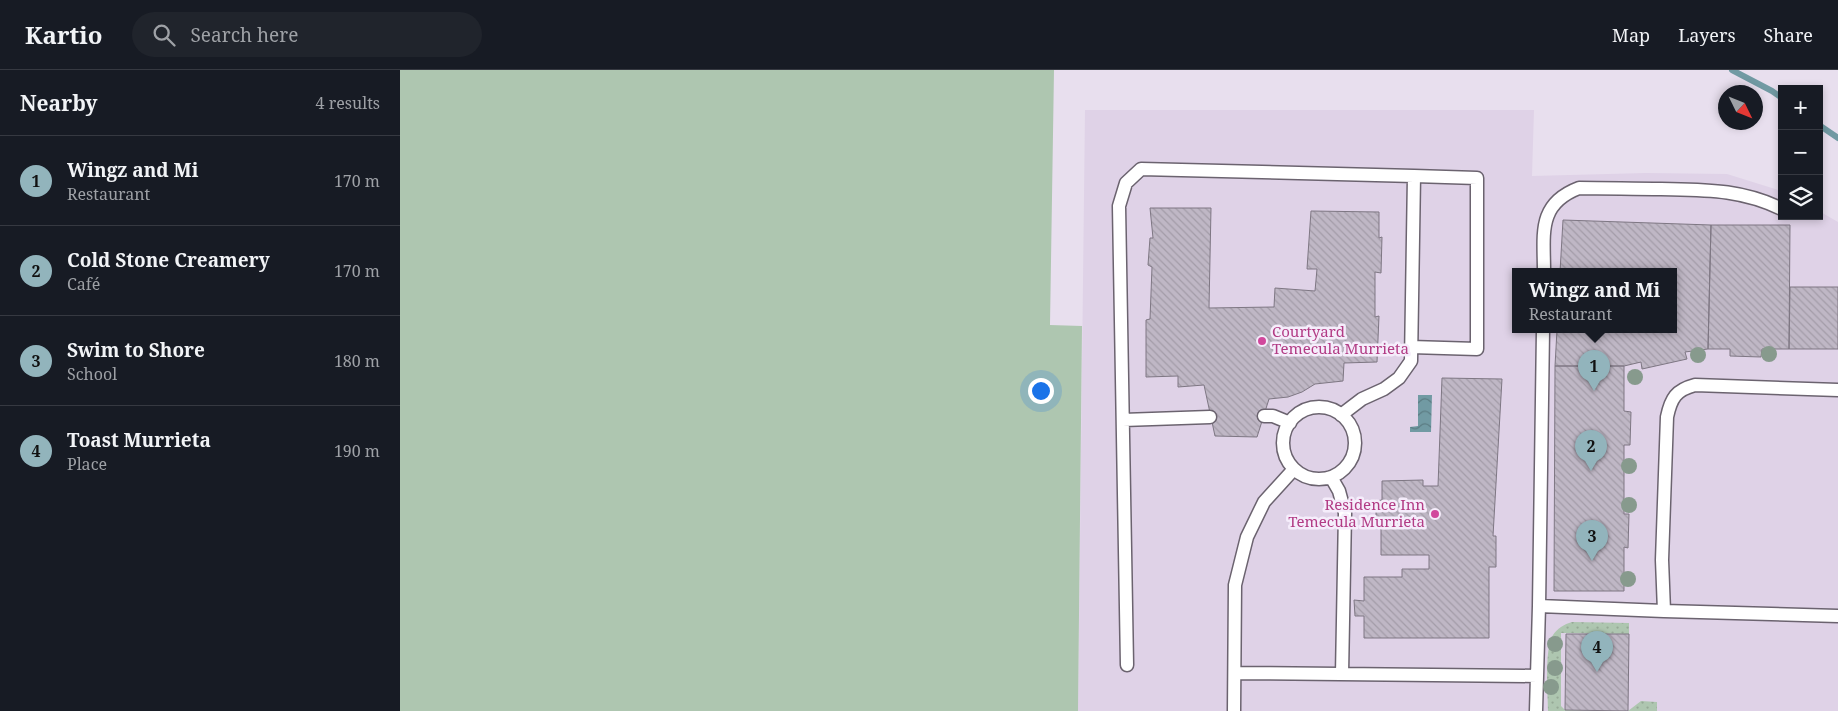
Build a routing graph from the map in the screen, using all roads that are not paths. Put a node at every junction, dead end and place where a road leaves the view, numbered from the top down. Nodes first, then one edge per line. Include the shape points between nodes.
1 (1414, 176) junction
2 (1778, 207) edge
3 (1544, 268) edge
4 (1543, 333) edge
5 (1411, 347) junction
6 (1838, 390) edge
7 (1341, 415) junction
8 (1264, 416) dead end
9 (1210, 418) dead end
10 (1123, 420) junction
11 (1290, 423) junction
12 (1294, 469) junction
13 (1331, 477) junction
14 (1539, 606) junction
15 (1664, 612) junction
16 (1838, 616) edge
17 (1127, 665) dead end
18 (1235, 673) junction
19 (1342, 674) junction
20 (1537, 676) junction
21 (1234, 711) edge
22 (1536, 711) edge

1 - 5 lane
1 - 5 lane via 1477,178 1476,349
1 - 10 lane via 1141,169 1126,183 1119,206
2 - 3 lane via 1738,193 1713,190 1580,188 1558,199 1548,212 1544,222
4 - 14 lane
5 - 7 lane via 1411,361 1399,378
6 - 15 lane via 1695,385 1675,395 1669,404 1667,417 1662,560
7 - 11 lane via 1327,408 1308,409
7 - 13 lane via 1354,434 1354,451 1347,465
8 - 11 lane
9 - 10 lane
10 - 17 lane
11 - 12 lane via 1283,444 1284,453
12 - 13 lane via 1310,478
12 - 18 lane via 1264,502 1247,536 1235,585
13 - 19 lane via 1345,513
14 - 15 lane
14 - 20 lane
15 - 16 lane
18 - 19 lane
18 - 21 lane
19 - 20 lane
20 - 22 lane

